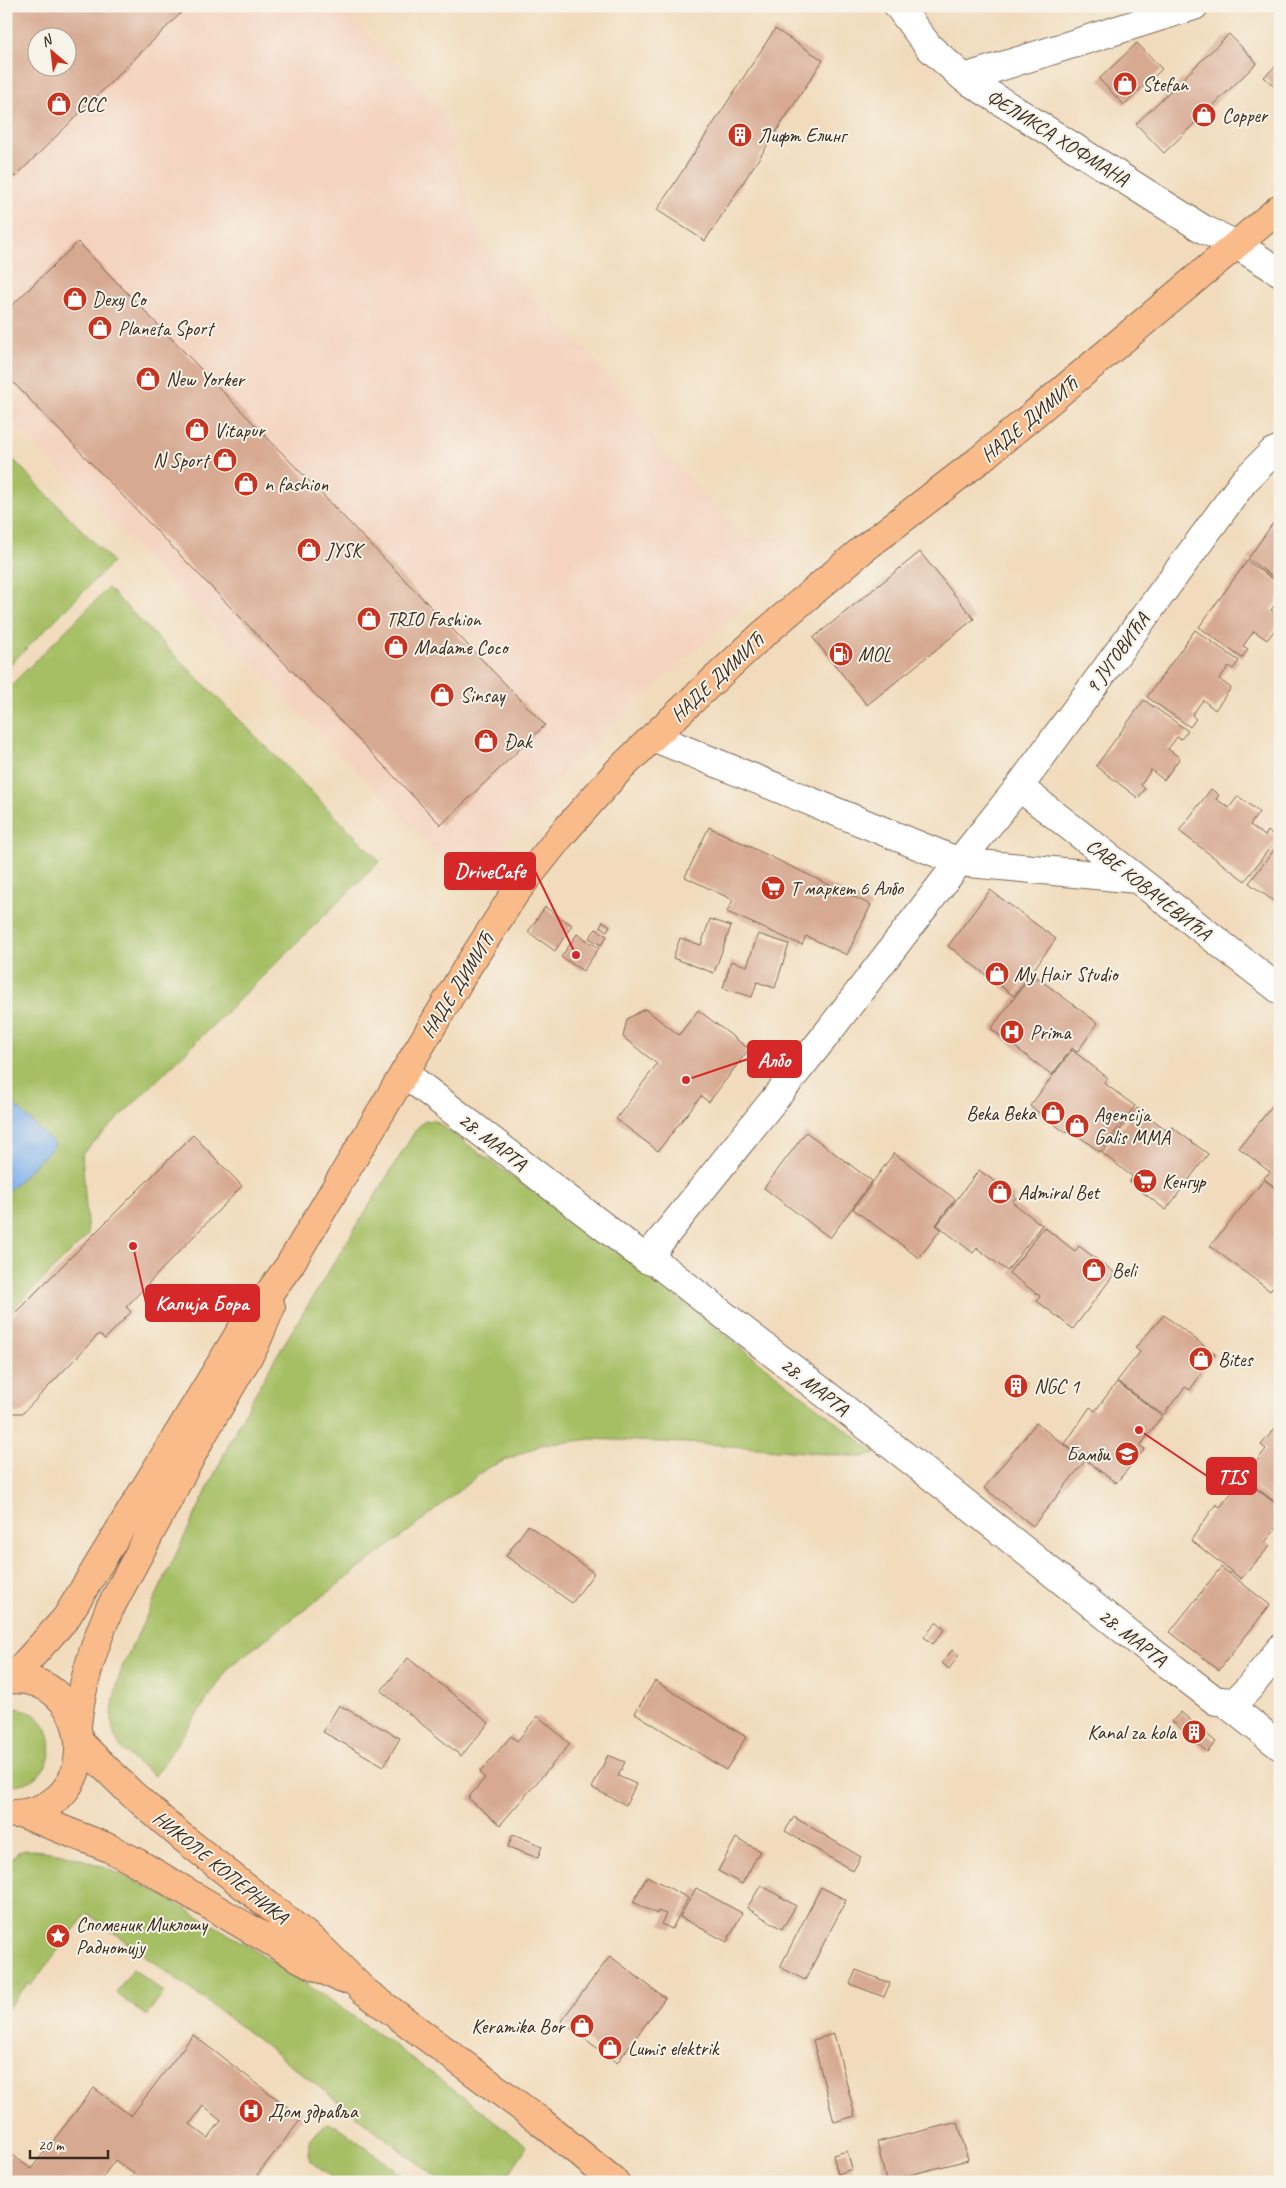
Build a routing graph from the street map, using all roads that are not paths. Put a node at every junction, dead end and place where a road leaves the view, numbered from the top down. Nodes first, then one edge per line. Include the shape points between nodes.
1 (898, 6) edge
2 (1194, 6) edge
3 (964, 78) junction
4 (1280, 208) edge
5 (1237, 245) junction
6 (1280, 272) edge
7 (1280, 449) edge
8 (653, 737) junction
9 (1019, 787) junction
10 (959, 862) junction
11 (1137, 879) junction
12 (1280, 990) edge
13 (404, 1073) junction
14 (646, 1259) junction
15 (289, 1266) junction
16 (1280, 1648) edge
17 (9, 1680) edge
18 (1223, 1701) junction
19 (79, 1734) junction
20 (1280, 1746) edge
21 (15, 1814) edge
22 (363, 1990) junction
23 (615, 2182) edge

1 - 3 street, ФЕЛИКСА ХОФМАНА via 929,47
2 - 3 street
3 - 5 street, ФЕЛИКСА ХОФМАНА via 1203,229
4 - 5 main road, НАДЕ ДИМИЋ
5 - 6 street, ФЕЛИКСА ХОФМАНА
5 - 8 main road, НАДЕ ДИМИЋ via 978,461 813,591 728,664
7 - 9 street, 9 ЈУГОВИЋА via 1244,481
8 - 10 street
8 - 13 main road, НАДЕ ДИМИЋ via 587,805 515,893
9 - 10 street, 9 ЈУГОВИЋА
9 - 11 street, САВЕ КОВАЧЕВИЋА
10 - 11 street
10 - 14 street, 9 ЈУГОВИЋА via 822,1040
11 - 12 street, САВЕ КОВАЧЕВИЋА
13 - 14 street, 28. МАРТА
13 - 15 main road, НАДЕ ДИМИЋ
14 - 18 street, 28. МАРТА via 657,1263 1208,1695 1216,1701
15 - 17 main road via 240,1332 66,1618
15 - 19 main road via 255,1345 202,1436 109,1610 85,1676
16 - 18 street via 1235,1702
17 - 19 main road, НИКОЛЕ КОПЕРНИКА via 30,1682 56,1695 68,1708
18 - 20 street, 28. МАРТА
19 - 21 main road via 78,1765 68,1785 53,1801 34,1811
19 - 22 main road, НИКОЛЕ КОПЕРНИКА via 131,1793 316,1943
21 - 22 main road, НИКОЛЕ КОПЕРНИКА via 109,1848 301,1959
22 - 23 main road, НИКОЛЕ КОПЕРНИКА

